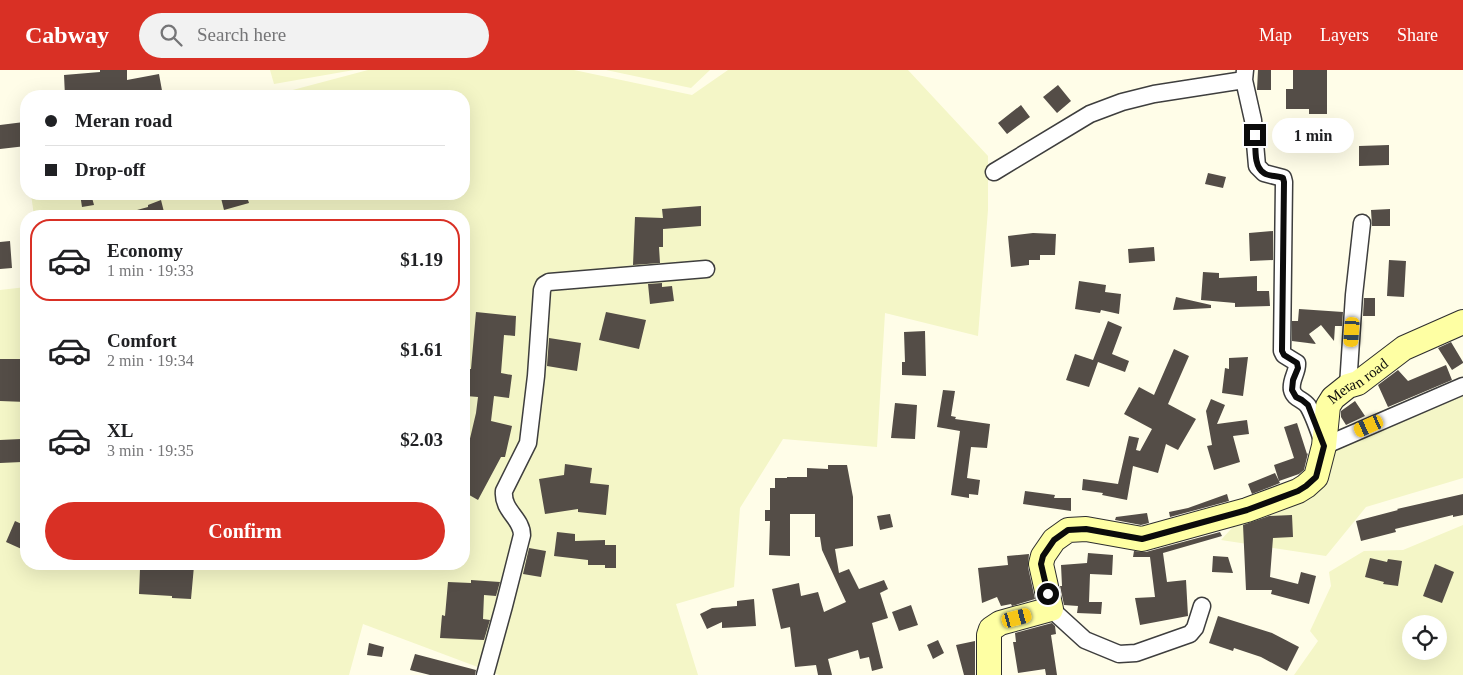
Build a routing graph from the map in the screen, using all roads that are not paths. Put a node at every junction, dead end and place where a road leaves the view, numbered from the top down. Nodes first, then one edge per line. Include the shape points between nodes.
1 (1245, 75) edge
2 (994, 172) dead end
3 (1362, 223) dead end
4 (706, 269) dead end
5 (1463, 322) edge
6 (1348, 386) junction
7 (1463, 386) edge
8 (1324, 446) junction
9 (1202, 606) dead end
10 (1051, 609) junction
11 (485, 675) edge
12 (989, 675) edge

1 - 2 street via 1122,102 1090,114
1 - 8 street via 1257,166 1264,174 1283,178 1284,182 1282,351 1297,363 1292,390 1308,405
3 - 6 street
4 - 11 street via 544,285 528,443 503,498 522,528 522,535
5 - 6 street, Meran road via 1404,348 1358,383
6 - 8 street, Meran road via 1328,406
7 - 8 street
8 - 10 street, Meran road via 1316,477 1306,486 1247,510 1142,539 1086,529 1068,530 1054,540 1041,564
9 - 10 street via 1190,634 1136,653 1119,654 1085,640
10 - 12 street via 1000,623 991,629

